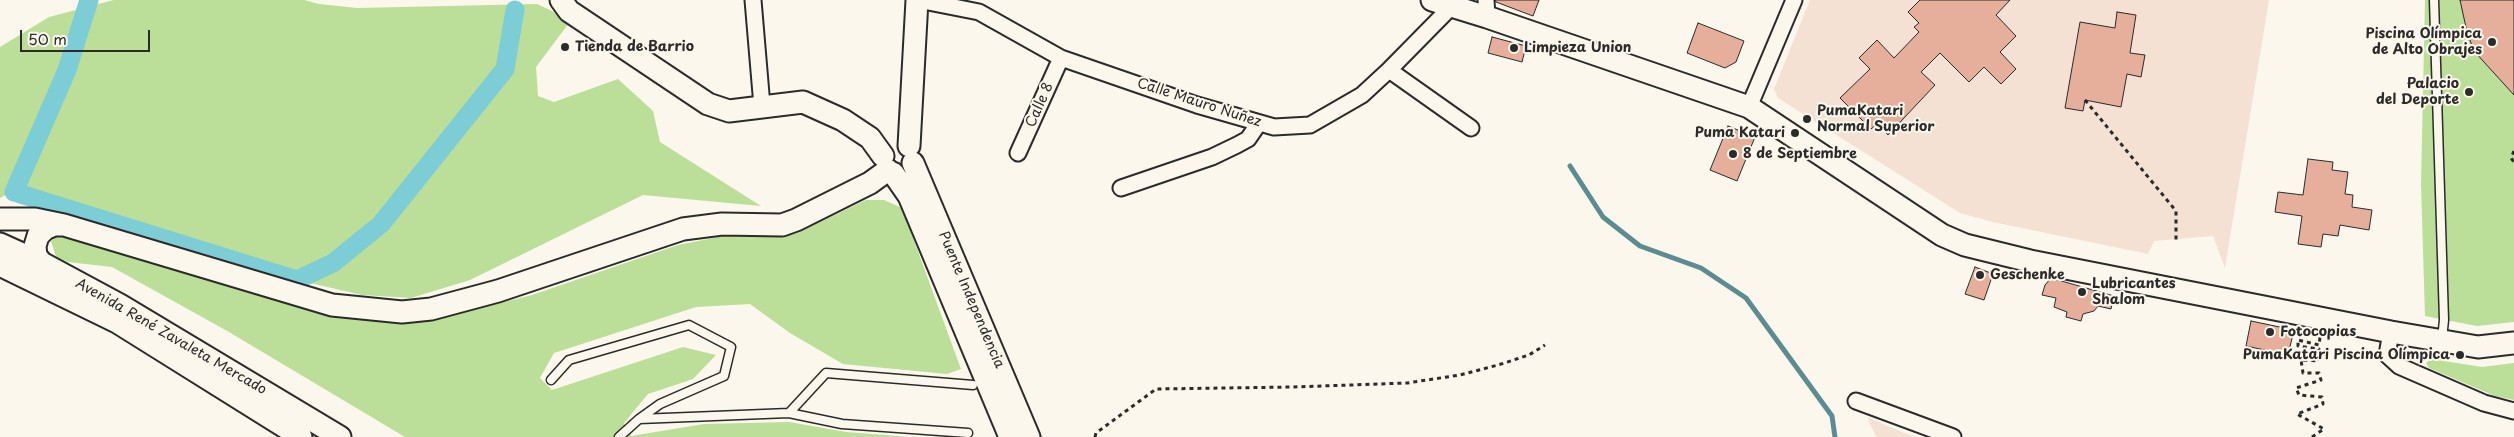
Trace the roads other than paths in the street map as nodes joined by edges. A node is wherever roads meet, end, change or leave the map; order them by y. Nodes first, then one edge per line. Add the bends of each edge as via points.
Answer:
1 (561, 0) edge
2 (753, 0) edge
3 (917, 0) edge
4 (1794, 0) edge
5 (2434, 0) edge
6 (1442, 3) edge
7 (1486, 8) edge
8 (1061, 58) junction
9 (1390, 70) junction
10 (762, 106) junction
11 (1748, 107) junction
12 (1259, 123) junction
13 (1471, 128) dead end
14 (1018, 152) dead end
15 (911, 155) junction
16 (888, 167) junction
17 (1121, 188) dead end
18 (919, 200) junction
19 (0, 218) edge
20 (64, 225) junction
21 (0, 244) edge
22 (42, 263) junction
23 (0, 266) edge
24 (2391, 332) junction
25 (2441, 341) junction
26 (2514, 343) edge
27 (551, 380) dead end
28 (973, 385) dead end
29 (1856, 401) dead end
30 (2514, 411) edge
31 (789, 413) junction
32 (638, 419) junction
33 (968, 433) dead end
34 (301, 437) edge
35 (340, 437) edge
36 (619, 437) edge
37 (1010, 437) edge
38 (1029, 437) edge
39 (1953, 437) edge

1 - 10 main road, Puente Independencia via 569,11 708,104 729,111
2 - 10 street
3 - 8 street, Calle Mauro Nuñez via 979,12
3 - 15 main road
4 - 11 street
5 - 25 lane via 2444,320
6 - 7 main road
6 - 9 street, Calle Mauro Nuñez
7 - 11 main road
8 - 12 street, Calle Mauro Nuñez
8 - 14 street, Calle 8
9 - 12 street, Calle Mauro Nuñez via 1362,95 1310,125 1274,127
9 - 13 street
10 - 16 main road, Puente Independencia via 803,102 843,120 870,138
11 - 24 main road via 1942,235 1965,245
12 - 17 street via 1248,139 1212,157
15 - 16 main road via 903,173
15 - 16 main road via 900,142 891,144
15 - 18 main road, Puente Independencia
16 - 18 main road, Puente Independencia
16 - 20 main road via 862,188 796,220 782,224 722,224 683,229 498,291 431,309 402,312 332,305
18 - 37 main road, Puente Independencia
18 - 38 main road, Puente Independencia
19 - 20 main road via 35,218
20 - 22 main road via 54,225 38,236 36,256
21 - 22 main road, Avenida René Zavaleta Mercado
22 - 35 main road, Avenida René Zavaleta Mercado via 120,305
23 - 34 main road, Avenida René Zavaleta Mercado via 117,322
24 - 25 main road
24 - 30 street via 2387,355 2399,366 2484,403
25 - 26 main road via 2478,347
27 - 32 lane via 569,360 689,326 731,347 724,376 660,404
28 - 31 lane via 826,374
29 - 39 street
31 - 32 lane
31 - 33 lane via 842,424
32 - 36 lane

